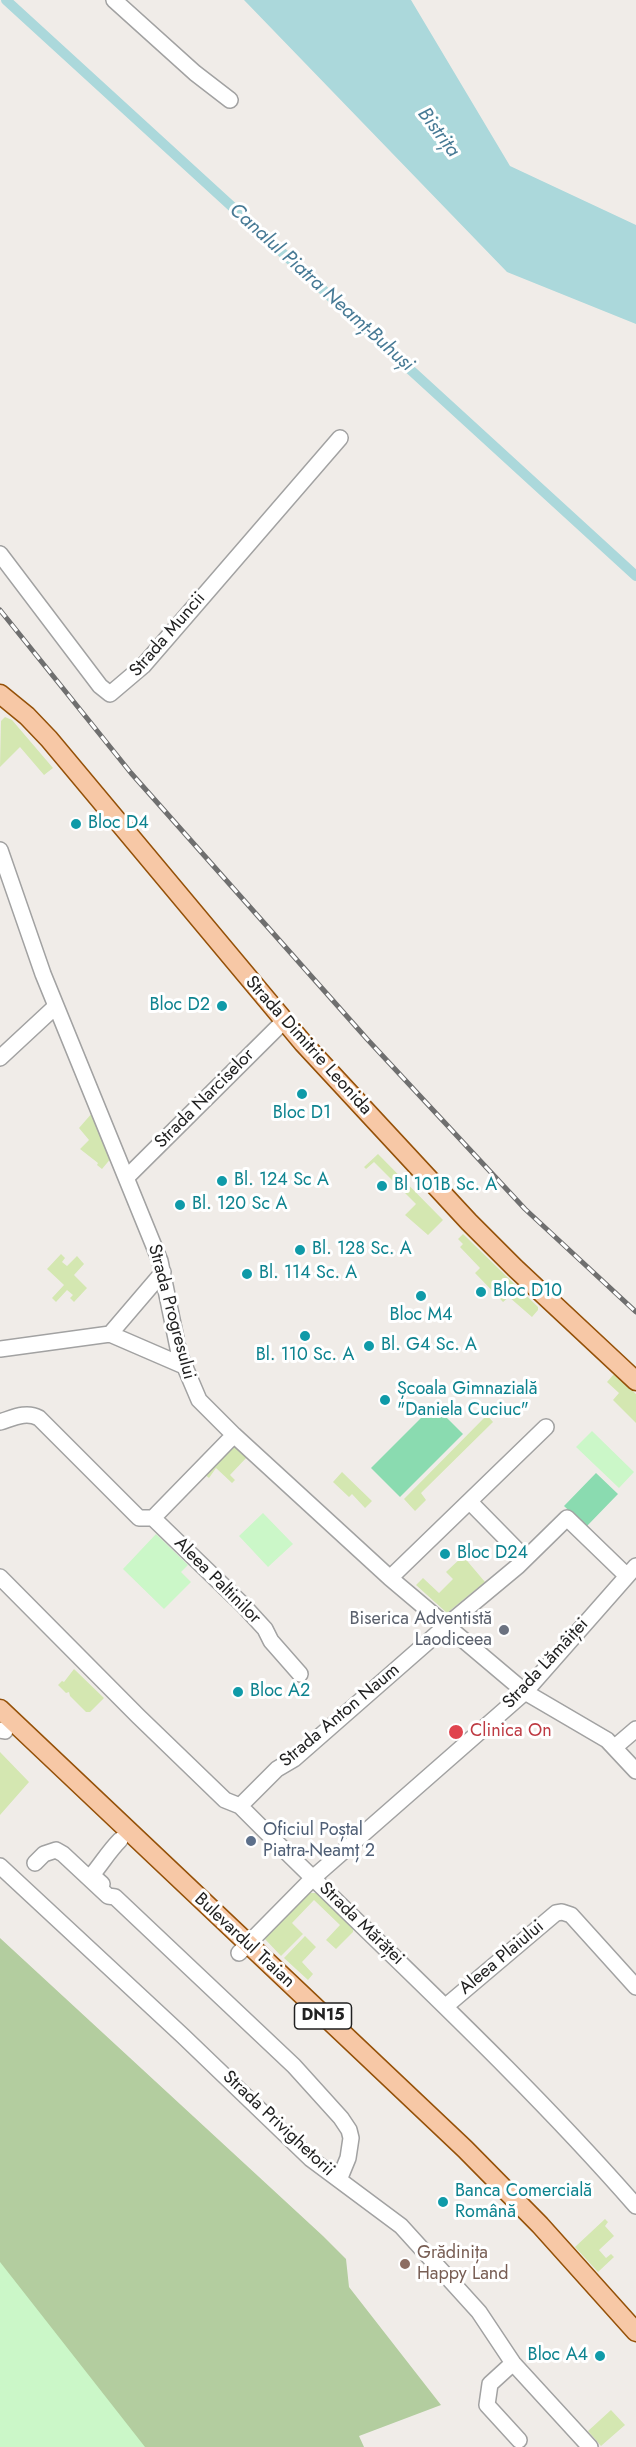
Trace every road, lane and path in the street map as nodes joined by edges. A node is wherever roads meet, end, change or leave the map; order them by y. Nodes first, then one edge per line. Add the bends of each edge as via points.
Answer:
1 (114, 0) edge
2 (230, 100) dead end
3 (340, 438) dead end
4 (0, 554) edge
5 (0, 694) edge
6 (0, 850) edge
7 (56, 1006) junction
8 (284, 1021) junction
9 (0, 1058) edge
10 (127, 1177) junction
11 (163, 1272) junction
12 (110, 1334) junction
13 (0, 1349) edge
14 (184, 1366) junction
15 (636, 1381) edge
16 (0, 1422) edge
17 (546, 1427) dead end
18 (234, 1435) junction
19 (470, 1502) junction
20 (153, 1518) junction
21 (525, 1558) junction
22 (631, 1571) edge
23 (0, 1576) edge
24 (390, 1578) junction
25 (447, 1625) junction
26 (300, 1674) dead end
27 (525, 1692) junction
28 (0, 1709) edge
29 (2, 1729) edge
30 (636, 1729) edge
31 (615, 1747) junction
32 (636, 1770) edge
33 (240, 1806) junction
34 (52, 1838) dead end
35 (120, 1840) junction
36 (35, 1863) dead end
37 (0, 1866) edge
38 (92, 1875) junction
39 (314, 1877) junction
40 (115, 1897) junction
41 (243, 1948) junction
42 (636, 1986) edge
43 (446, 2006) junction
44 (339, 2181) junction
45 (636, 2206) edge
46 (636, 2332) edge
47 (636, 2346) edge
48 (513, 2363) junction
49 (519, 2440) dead end
50 (585, 2445) edge

1 - 2 street
3 - 4 street, Strada Muncii via 143,666 110,694
5 - 8 main road, Strada Dimitrie Leonida via 49,740
6 - 7 street, Strada Progresului
7 - 9 street
7 - 10 street, Strada Progresului
8 - 10 street, Strada Narciselor
8 - 15 main road, Strada Dimitrie Leonida via 469,1222
10 - 11 street, Strada Progresului
11 - 12 street
11 - 14 street, Strada Progresului
12 - 13 street
12 - 14 street
14 - 18 street, Strada Progresului via 199,1400
16 - 20 street, Aleea Paltinilor via 25,1415 39,1418 140,1518
17 - 19 street
18 - 20 street
18 - 24 street, Strada Progresului
19 - 21 street
19 - 24 street
20 - 26 street, Aleea Paltinilor via 243,1605
21 - 22 street, Strada Anton Naum via 567,1518
21 - 25 street, Strada Anton Naum
22 - 27 street, Strada Lămâiței
23 - 33 street, Strada Mărăței via 191,1768 225,1800
24 - 25 street, Strada Progresului
25 - 27 street, Strada Progresului
25 - 33 street, Strada Anton Naum
27 - 31 street, Strada Progresului
27 - 39 street, Strada Lămâiței
28 - 41 main road, Bulevardul Traian / DN15
29 - 35 main road, Bulevardul Traian / DN15
30 - 31 street
31 - 32 street, Strada Progresului
33 - 39 street, Strada Mărăței
34 - 38 street
35 - 38 street
35 - 41 main road, Bulevardul Traian / DN15
36 - 40 street via 56,1850 108,1896
37 - 44 street, Strada Privighetorii via 310,2159
38 - 40 street
39 - 41 street, Strada Lămâiței
39 - 43 street, Strada Mărăței
40 - 44 street via 294,2066 340,2118 351,2138
41 - 46 main road, Bulevardul Traian / DN15 via 465,2149
41 - 47 main road, Bulevardul Traian / DN15 via 482,2178
42 - 43 street, Aleea Plaiului via 571,1916 562,1912 556,1913
43 - 45 street, Strada Mărăței
44 - 48 street, Strada Privighetorii via 401,2226 479,2312
48 - 49 street via 490,2384 487,2405
48 - 50 street, Strada Privighetorii

